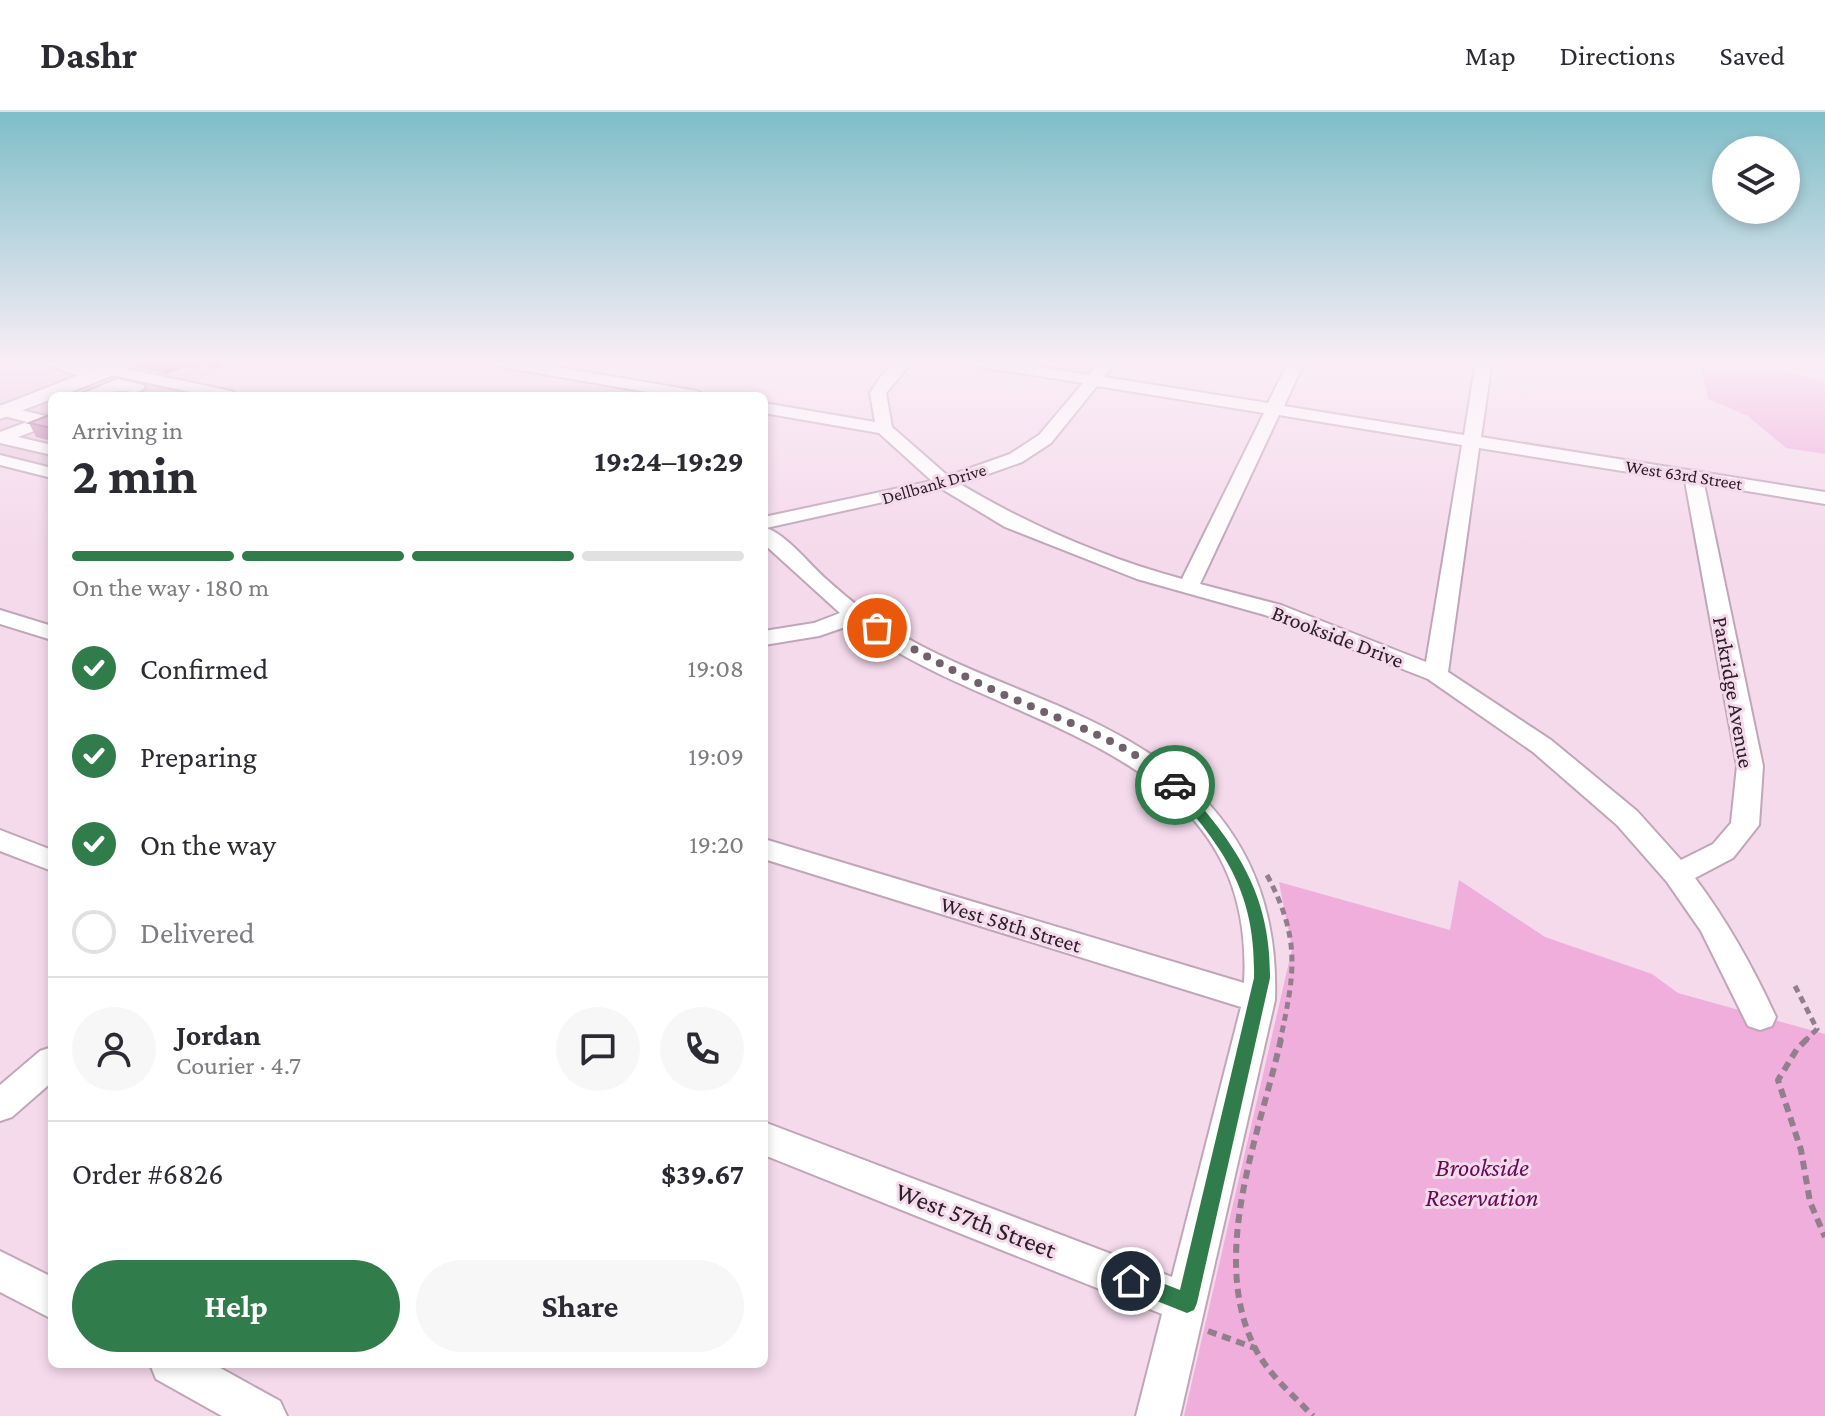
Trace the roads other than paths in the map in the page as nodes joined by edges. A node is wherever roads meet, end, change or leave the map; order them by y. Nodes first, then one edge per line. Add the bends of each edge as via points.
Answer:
1 (42, 422) edge
2 (843, 422) edge
3 (883, 422) edge
4 (1057, 422) edge
5 (1268, 422) edge
6 (1357, 422) edge
7 (1476, 422) edge
8 (884, 429) junction
9 (1473, 440) junction
10 (48, 449) edge
11 (0, 460) edge
12 (48, 472) edge
13 (1693, 476) junction
14 (945, 483) junction
15 (1825, 498) edge
16 (768, 522) edge
17 (768, 538) edge
18 (1189, 585) junction
19 (856, 615) junction
20 (0, 617) edge
21 (48, 632) edge
22 (768, 637) edge
23 (1436, 674) junction
24 (0, 840) edge
25 (768, 850) edge
26 (48, 859) edge
27 (1677, 875) junction
28 (1259, 1000) junction
29 (1760, 1017) dead end
30 (48, 1064) edge
31 (0, 1106) edge
32 (768, 1140) edge
33 (0, 1270) edge
34 (48, 1297) edge
35 (1195, 1316) junction
36 (178, 1368) edge
37 (265, 1416) edge
38 (1158, 1416) edge

1 - 10 street via 0,438
2 - 8 street
3 - 8 street
4 - 14 street, Dellbank Drive via 1032,450
5 - 18 street
6 - 9 street, West 63rd Street
7 - 9 street
8 - 14 street, Brookside Drive
9 - 13 street, West 63rd Street
9 - 23 street
11 - 12 street
13 - 15 street, West 63rd Street
13 - 27 street, Parkridge Avenue via 1750,766 1745,825 1723,851
14 - 16 street, Dellbank Drive
14 - 18 street, Brookside Drive via 1051,540 1144,575
17 - 19 street
18 - 23 street, Brookside Drive via 1273,610
19 - 22 street via 819,629
19 - 28 street via 942,666 1121,746 1159,770 1189,798 1240,870 1257,913 1262,951
20 - 21 street
23 - 27 street, Brookside Drive via 1580,777 1627,818
24 - 26 street
25 - 28 street, West 58th Street
27 - 29 street, Brookside Drive via 1712,923
28 - 35 street
30 - 31 street
32 - 35 street, West 57th Street
33 - 34 street
35 - 38 street
36 - 37 street

